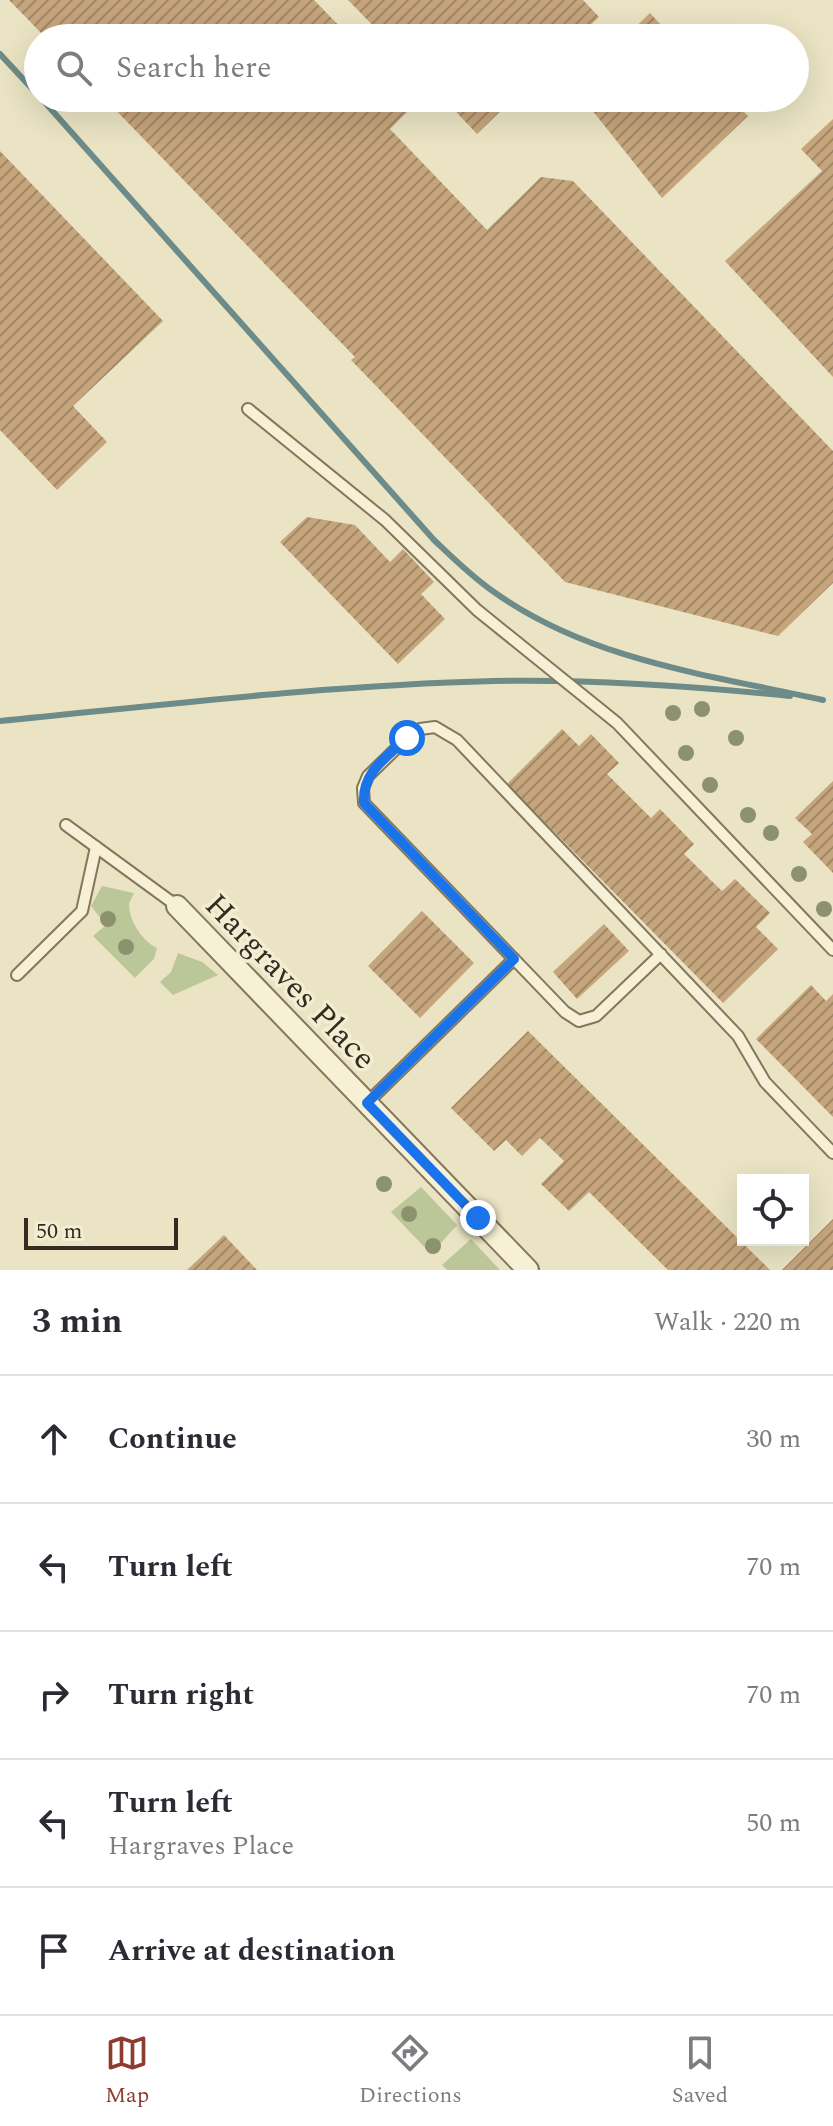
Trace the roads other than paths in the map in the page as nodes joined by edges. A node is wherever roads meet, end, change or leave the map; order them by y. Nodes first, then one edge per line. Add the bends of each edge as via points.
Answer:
1 (248, 409) dead end
2 (66, 825) dead end
3 (96, 847) junction
4 (177, 906) joint
5 (833, 950) edge
6 (661, 954) junction
7 (514, 959) junction
8 (17, 975) dead end
9 (367, 1103) junction
10 (833, 1153) edge
11 (528, 1270) edge

1 - 5 lane via 385,520 477,610 617,723
2 - 3 lane
3 - 4 lane
3 - 8 lane via 82,911
4 - 9 street, Hargraves Place
6 - 7 lane via 596,1016 579,1021
6 - 7 lane via 457,740 435,727 420,729 368,776 364,803
6 - 10 lane via 738,1036 765,1082
7 - 9 lane
9 - 11 street, Hargraves Place

